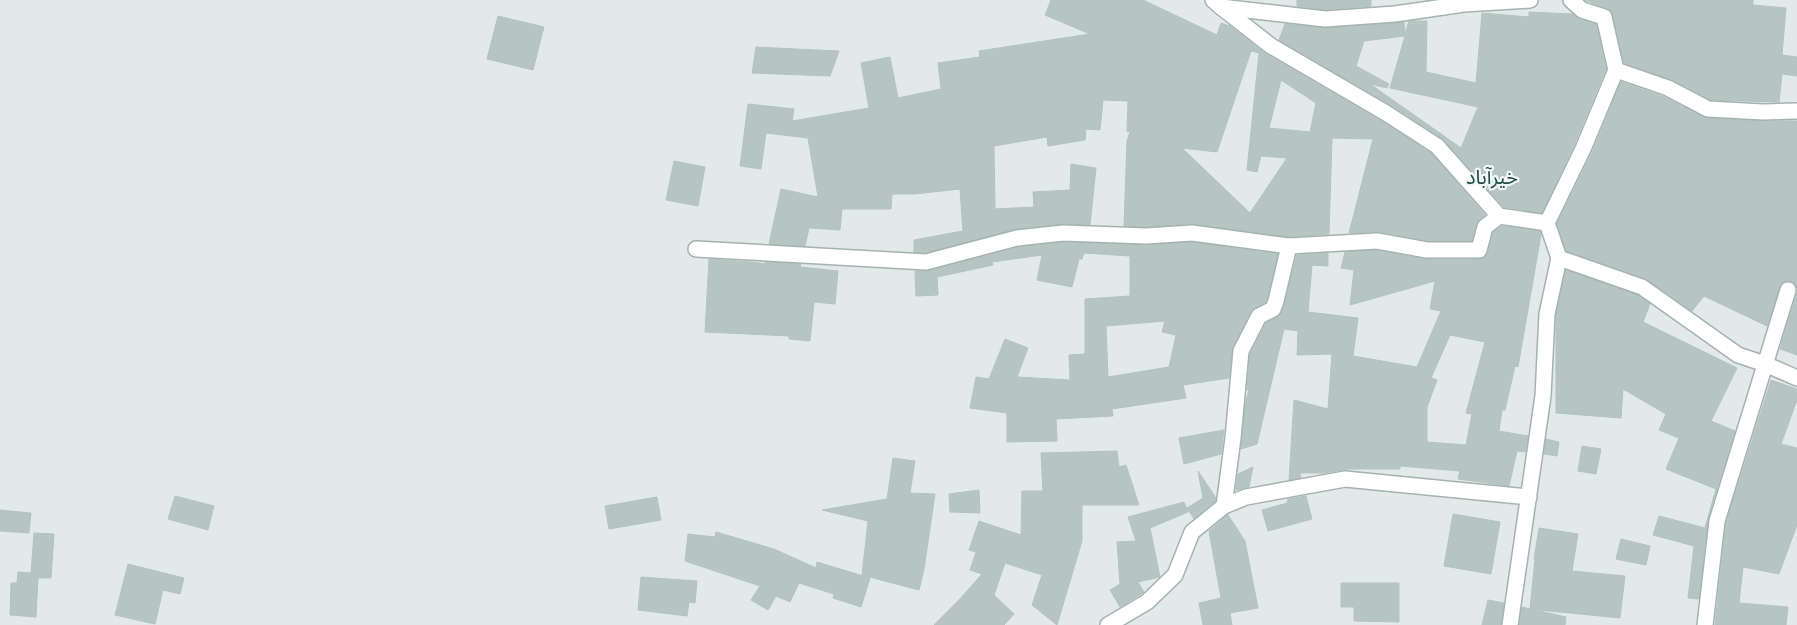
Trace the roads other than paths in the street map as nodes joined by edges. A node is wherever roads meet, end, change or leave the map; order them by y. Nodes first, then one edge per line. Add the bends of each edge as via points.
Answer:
1 (1530, 0) edge
2 (1571, 0) edge
3 (1217, 4) edge
4 (1616, 70) junction
5 (1797, 111) edge
6 (1499, 216) junction
7 (1548, 223) junction
8 (1289, 246) junction
9 (696, 249) dead end
10 (1559, 258) junction
11 (1788, 290) dead end
12 (1765, 364) junction
13 (1797, 378) edge
14 (1529, 497) junction
15 (1224, 506) junction
16 (1108, 625) edge
17 (1510, 625) edge
18 (1705, 625) edge

1 - 3 street via 1325,19
2 - 4 street via 1582,10 1604,17
3 - 6 street via 1271,46 1437,146
4 - 5 street via 1668,88 1708,109
4 - 7 street
6 - 7 street
6 - 8 street via 1486,227 1479,250 1427,250 1377,241
7 - 10 street
8 - 9 street via 1192,233 1146,236 1063,233 1017,238 926,262
8 - 15 street via 1273,309 1259,316 1241,351
10 - 12 street via 1642,287 1738,355
10 - 14 street via 1547,314 1542,396
11 - 12 street
12 - 13 street
12 - 18 street via 1717,522
14 - 15 street via 1345,480 1246,497
14 - 17 street
15 - 16 street via 1192,532 1175,575 1146,602

